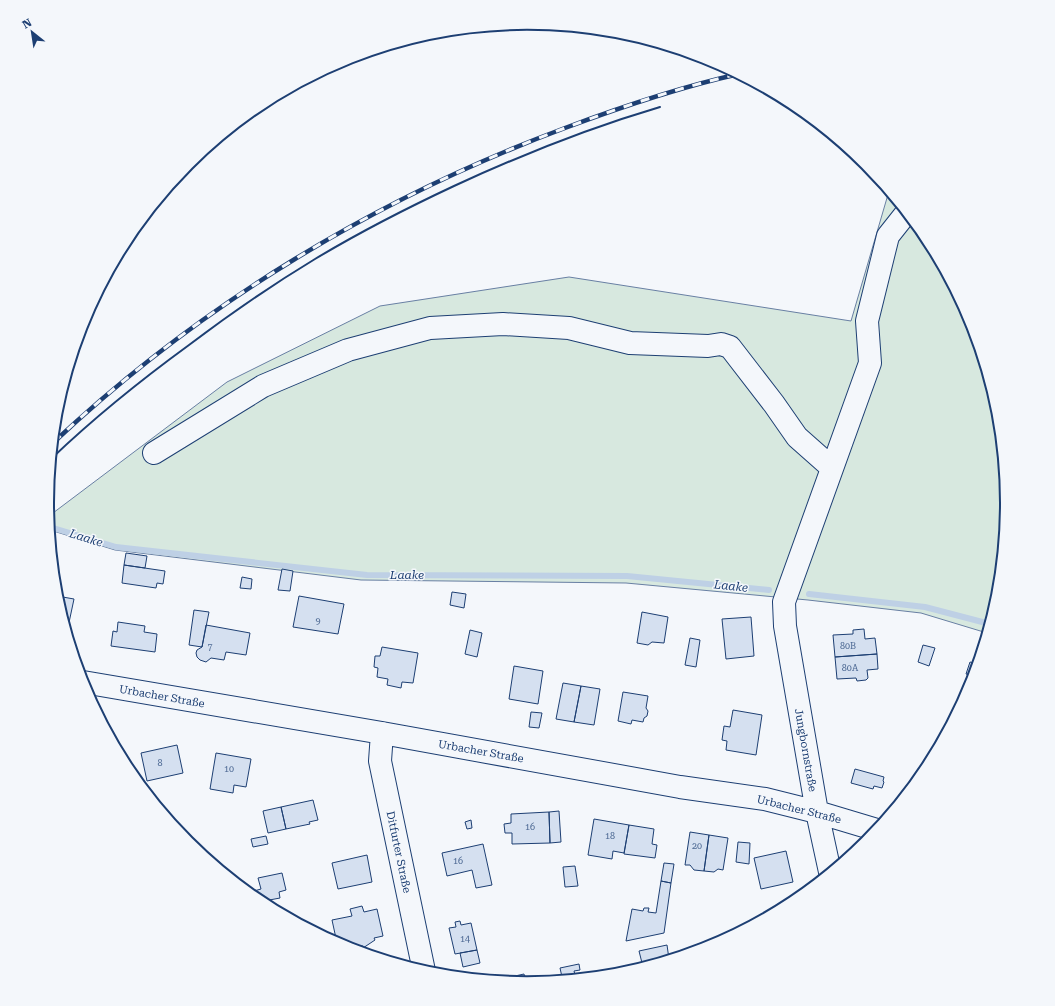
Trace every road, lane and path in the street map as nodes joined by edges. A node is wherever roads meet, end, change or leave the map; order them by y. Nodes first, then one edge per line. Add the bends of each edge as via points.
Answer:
1 (904, 216) edge
2 (154, 453) dead end
3 (832, 468) junction
4 (91, 683) edge
5 (382, 733) junction
6 (817, 812) junction
7 (871, 828) edge
8 (829, 867) edge
9 (423, 964) edge

1 - 3 street, Jungbornstraße via 888,236 867,321 870,363
2 - 3 street via 263,386 348,350 430,328 503,324 569,328 630,343 708,346 721,344 730,348 797,437
3 - 6 street, Jungbornstraße via 784,602 785,626
4 - 5 street, Urbacher Straße
5 - 6 street, Urbacher Straße via 765,799
5 - 9 street, Ditfurter Straße via 380,761
6 - 7 street, Urbacher Straße
6 - 8 street, Jungbornstraße

